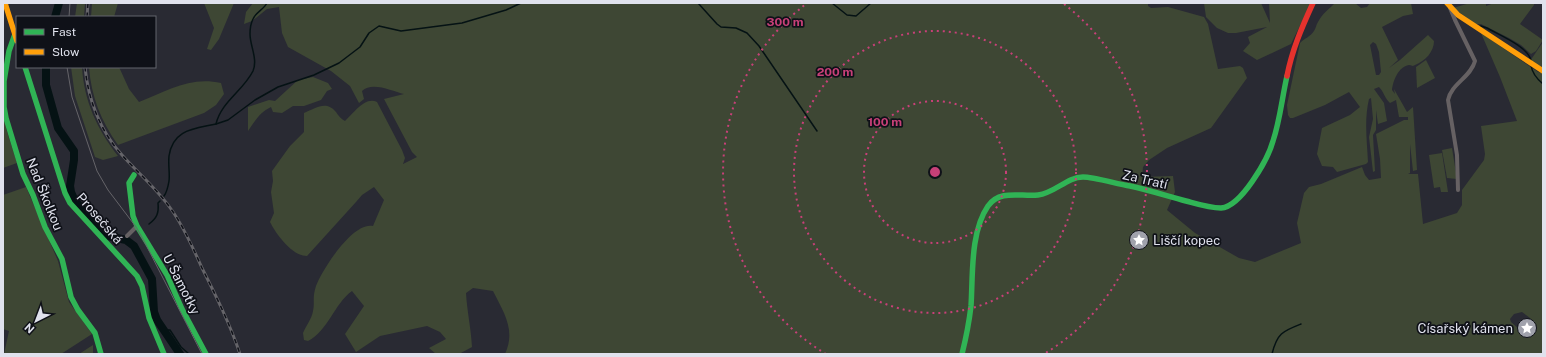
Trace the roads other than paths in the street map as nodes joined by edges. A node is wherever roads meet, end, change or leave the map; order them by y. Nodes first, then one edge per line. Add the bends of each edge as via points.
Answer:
1 (5, 3) edge
2 (1313, 3) edge
3 (1449, 5) edge
4 (15, 34) junction
5 (16, 38) edge
6 (25, 68) edge
7 (1543, 71) edge
8 (134, 175) dead end
9 (1458, 190) dead end
10 (137, 226) junction
11 (127, 236) dead end
12 (101, 354) edge
13 (164, 354) edge
14 (206, 354) edge
15 (962, 354) edge

1 - 4 street
2 - 15 street, Za Tratí via 1291,57 1273,142 1242,196 1223,208 1083,176 1042,195 998,197 987,207 981,220 974,259 969,322
3 - 7 street via 1458,15
3 - 9 street via 1475,61 1471,71 1451,92 1448,100 1457,155
4 - 5 street
4 - 12 street, Nad Školkou via 4,80 6,118 23,174 45,227 62,259 71,297 95,333
6 - 13 street, Prosečská via 70,203 137,276 142,286 149,318
8 - 10 street, U Šamotky via 129,183 132,216
10 - 11 street
10 - 14 street, U Šamotky via 167,275

